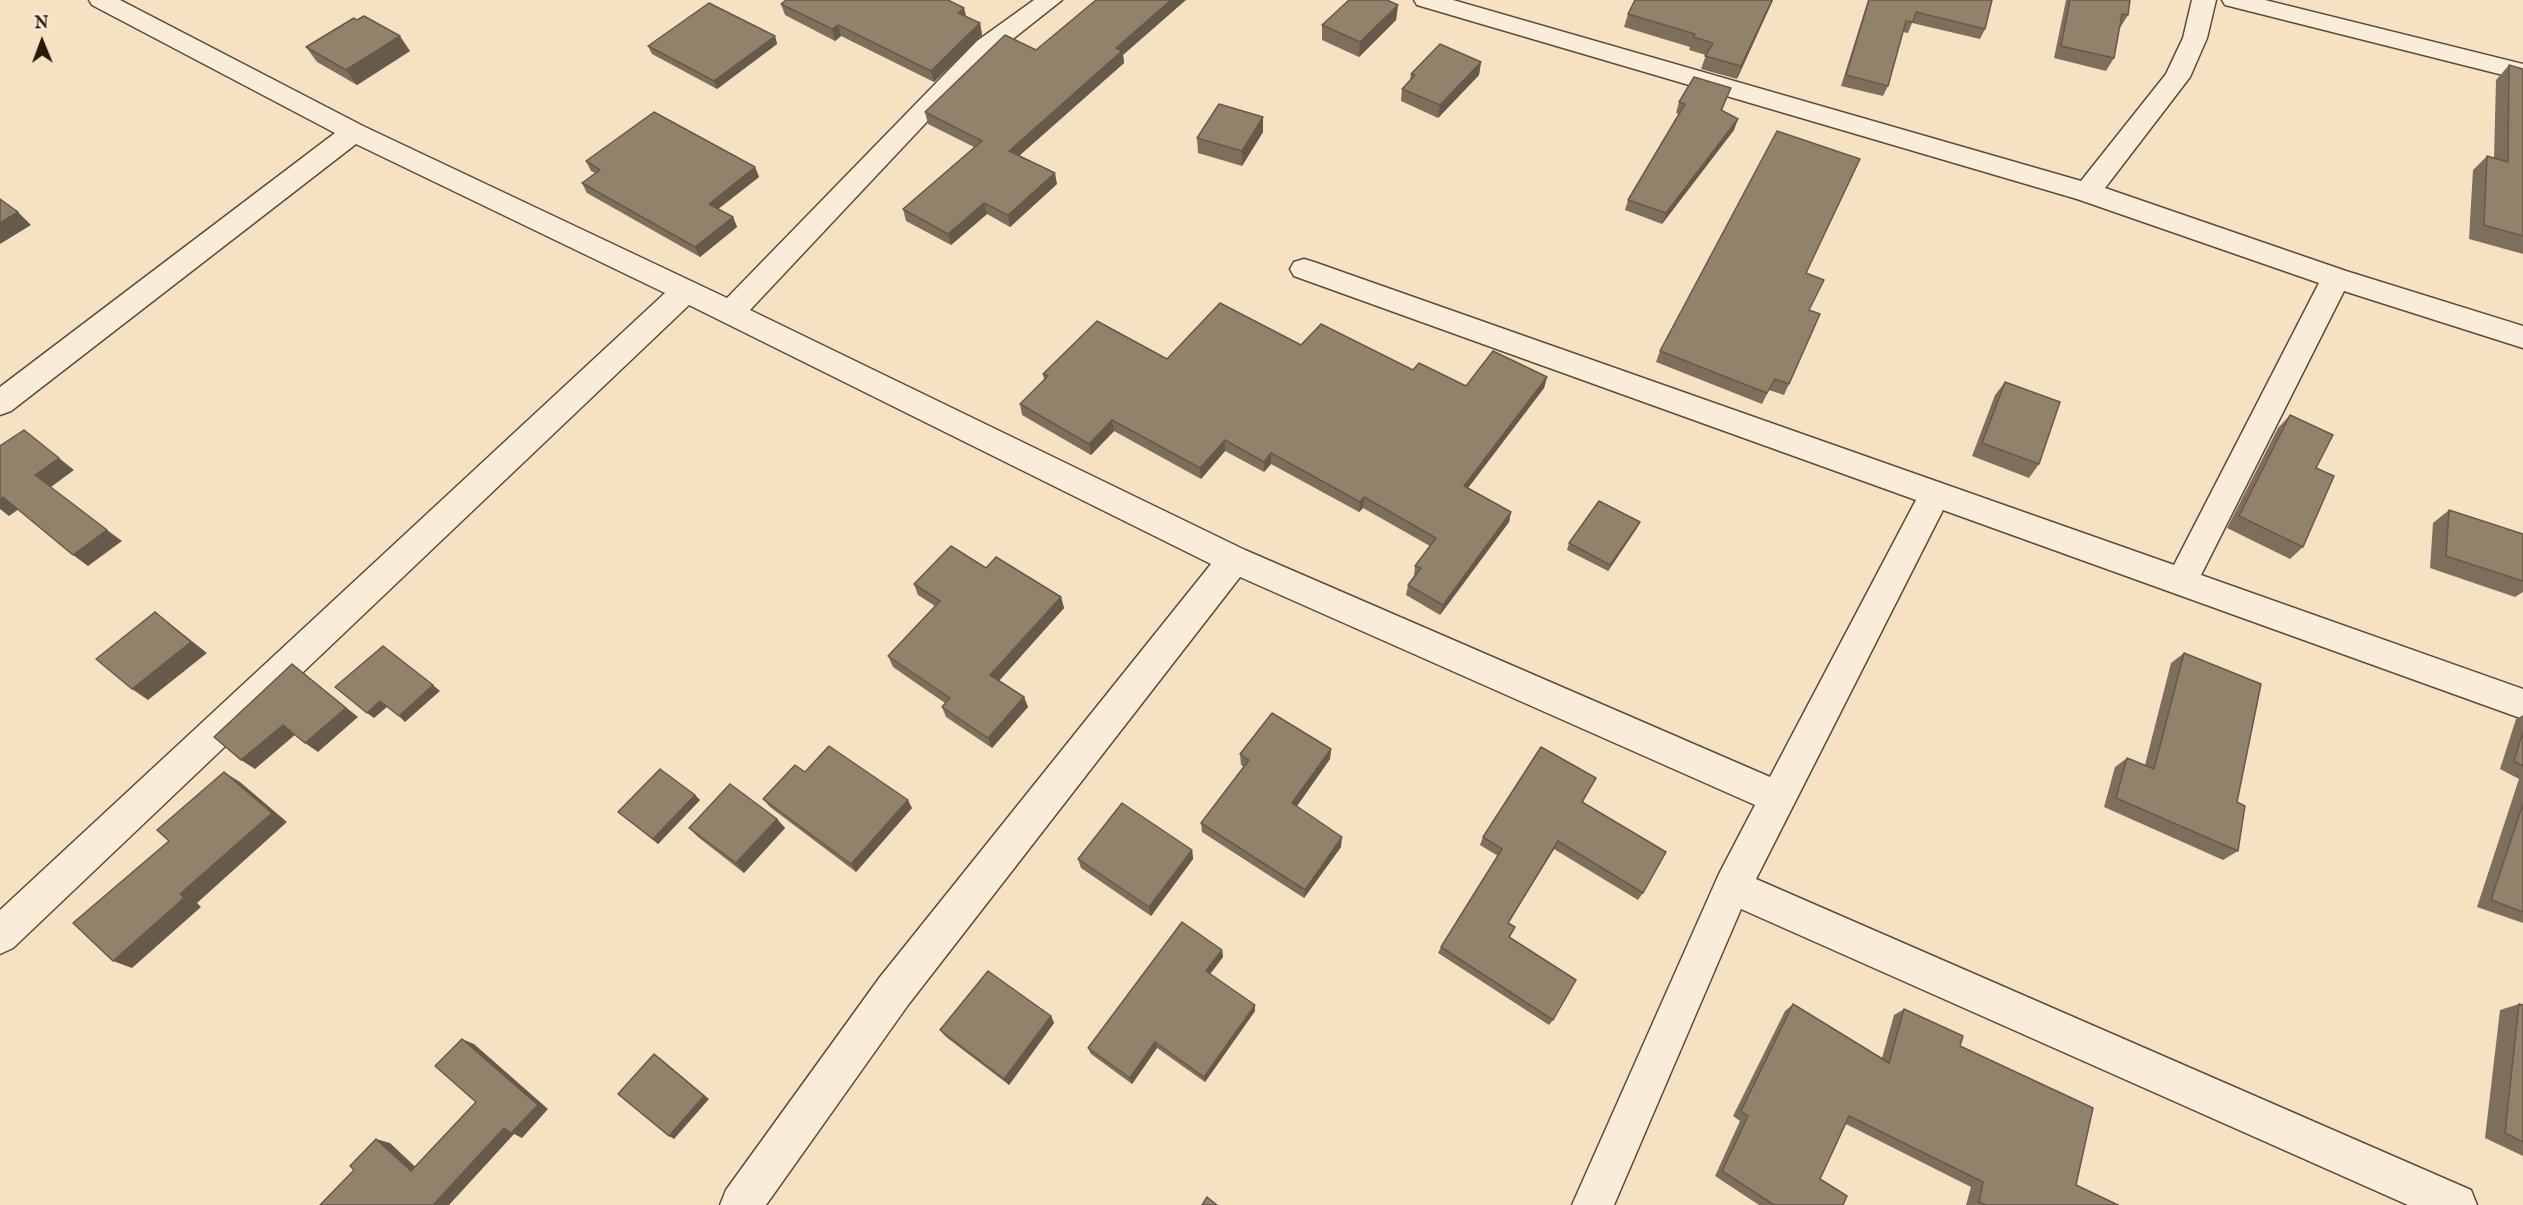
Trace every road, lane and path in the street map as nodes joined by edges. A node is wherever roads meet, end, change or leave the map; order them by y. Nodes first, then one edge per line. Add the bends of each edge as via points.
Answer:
1 (101, 0) edge
2 (1050, 0) edge
3 (1426, 0) edge
4 (2204, 0) edge
5 (2234, 0) edge
6 (2523, 72) edge
7 (354, 132) junction
8 (2087, 192) junction
9 (1304, 269) dead end
10 (2336, 278) junction
11 (686, 291) junction
12 (730, 314) junction
13 (2523, 336) edge
14 (0, 403) edge
15 (1935, 494) junction
16 (1233, 560) junction
17 (2182, 581) junction
18 (2523, 704) edge
19 (1778, 798) junction
20 (1732, 887) junction
21 (0, 935) edge
22 (741, 1205) edge
23 (1593, 1205) edge
24 (2456, 1205) edge

1 - 7 street
2 - 12 street via 986,47 943,89
3 - 8 street
4 - 8 street via 2195,38 2178,77
5 - 6 street
7 - 11 street
7 - 14 street
8 - 10 street
9 - 15 street
10 - 13 street
10 - 17 street
11 - 12 street
11 - 21 street
12 - 16 street
15 - 17 street
15 - 19 street
16 - 19 street
16 - 22 street via 894,991
17 - 18 street
19 - 20 street
20 - 23 street
20 - 24 street

